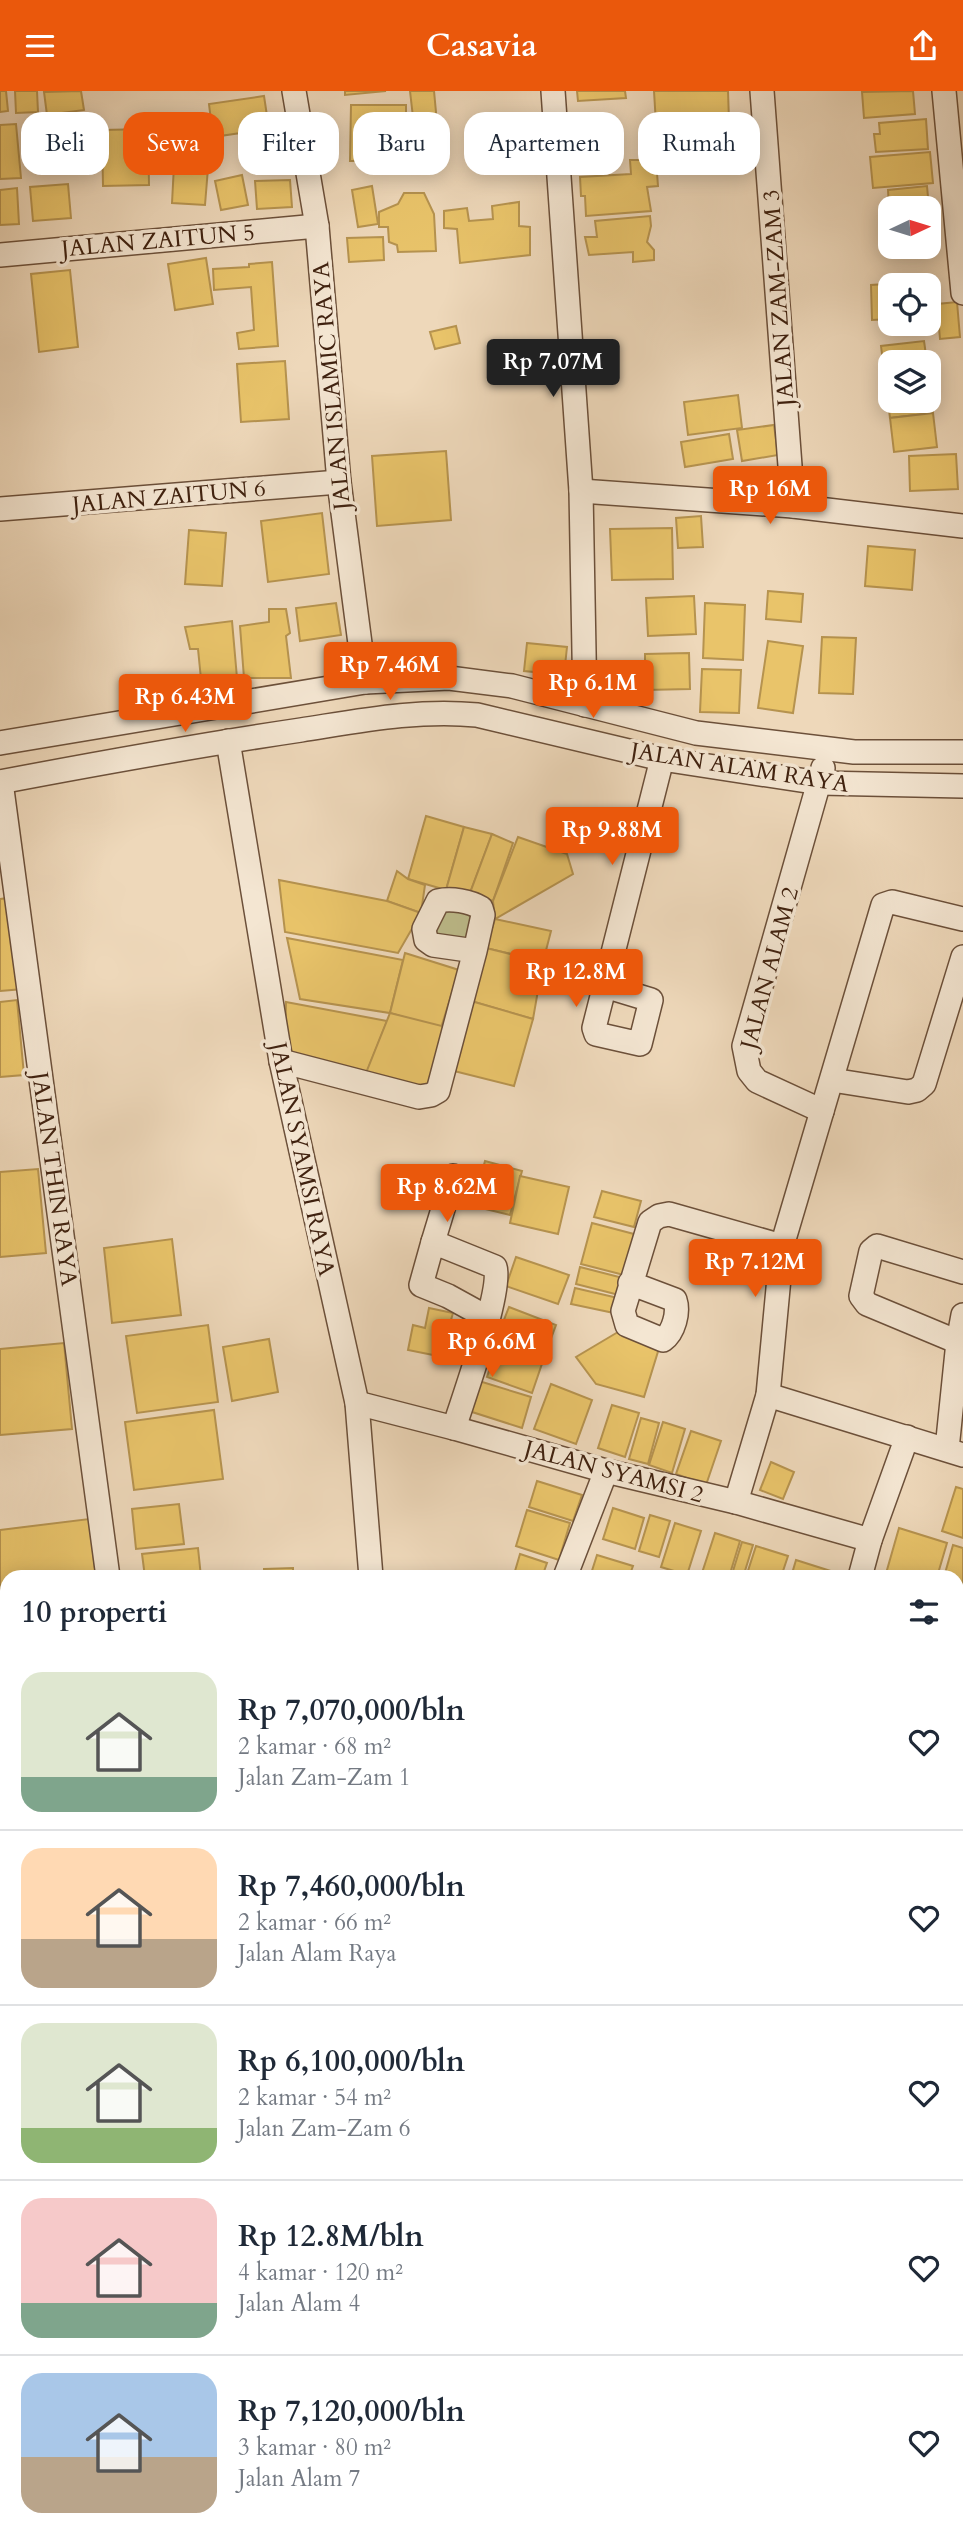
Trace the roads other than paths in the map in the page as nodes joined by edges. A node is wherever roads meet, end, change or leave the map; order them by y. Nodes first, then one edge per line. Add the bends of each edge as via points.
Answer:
1 (294, 91) edge
2 (553, 91) edge
3 (762, 91) edge
4 (944, 91) edge
5 (317, 226) junction
6 (0, 255) edge
7 (963, 293) edge
8 (339, 482) junction
9 (581, 491) junction
10 (793, 506) junction
11 (0, 509) edge
12 (963, 526) edge
13 (365, 682) junction
14 (585, 705) junction
15 (228, 741) junction
16 (0, 743) edge
17 (826, 750) junction
18 (963, 752) edge
19 (662, 758) junction
20 (1, 782) edge
21 (820, 783) junction
22 (963, 786) edge
23 (963, 919) edge
24 (475, 951) dead end
25 (963, 957) edge
26 (605, 986) dead end
27 (281, 1061) junction
28 (832, 1080) junction
29 (822, 1111) junction
30 (453, 1176) dead end
31 (433, 1242) junction
32 (782, 1246) junction
33 (963, 1272) edge
34 (631, 1283) dead end
35 (963, 1315) edge
36 (488, 1318) junction
37 (958, 1342) junction
38 (768, 1395) junction
39 (357, 1403) junction
40 (454, 1428) junction
41 (906, 1437) junction
42 (955, 1452) edge
43 (606, 1471) junction
44 (736, 1502) junction
45 (870, 1540) junction
46 (107, 1570) edge
47 (370, 1570) edge
48 (568, 1570) edge
49 (862, 1570) edge

1 - 5 street, JALAN ISLAMIC RAYA
2 - 9 street
3 - 10 street, JALAN ZAM-ZAM 3
4 - 7 street
5 - 6 street, JALAN ZAITUN 5
5 - 8 street, JALAN ISLAMIC RAYA
8 - 11 street, JALAN ZAITUN 6
8 - 13 street, JALAN ISLAMIC RAYA
9 - 10 street
9 - 14 street
10 - 12 street
13 - 14 street via 449,678 512,686
13 - 16 street
14 - 17 street via 696,733
15 - 19 street, JALAN ALAM RAYA via 447,712
15 - 20 street, JALAN ALAM RAYA
15 - 27 street, JALAN SYAMSI RAYA
17 - 18 street
17 - 21 street, JALAN ALAM 2
19 - 21 street, JALAN ALAM RAYA
19 - 26 street
20 - 46 street, JALAN THIN RAYA
21 - 22 street, JALAN ALAM RAYA
21 - 29 street, JALAN ALAM 2 via 744,1046 749,1071 757,1081
23 - 28 street via 888,902 883,905
24 - 27 street via 438,1091 431,1095 419,1097
25 - 28 street via 921,1088 908,1092
27 - 39 street, JALAN SYAMSI RAYA
28 - 29 street
29 - 32 street
30 - 31 street
31 - 36 street via 495,1267 497,1283
31 - 36 street via 421,1285
32 - 34 street via 669,1214 659,1216 650,1223
32 - 38 street
33 - 37 street via 875,1246 861,1296 867,1304
35 - 37 street
36 - 40 street
37 - 42 street
38 - 41 street
38 - 44 street
39 - 40 street, JALAN SYAMSI 2
39 - 47 street, JALAN SYAMSI RAYA
40 - 43 street, JALAN SYAMSI 2
41 - 42 street
41 - 45 street
43 - 44 street, JALAN SYAMSI 2
43 - 48 street
44 - 45 street, JALAN SYAMSI 2
45 - 49 street

